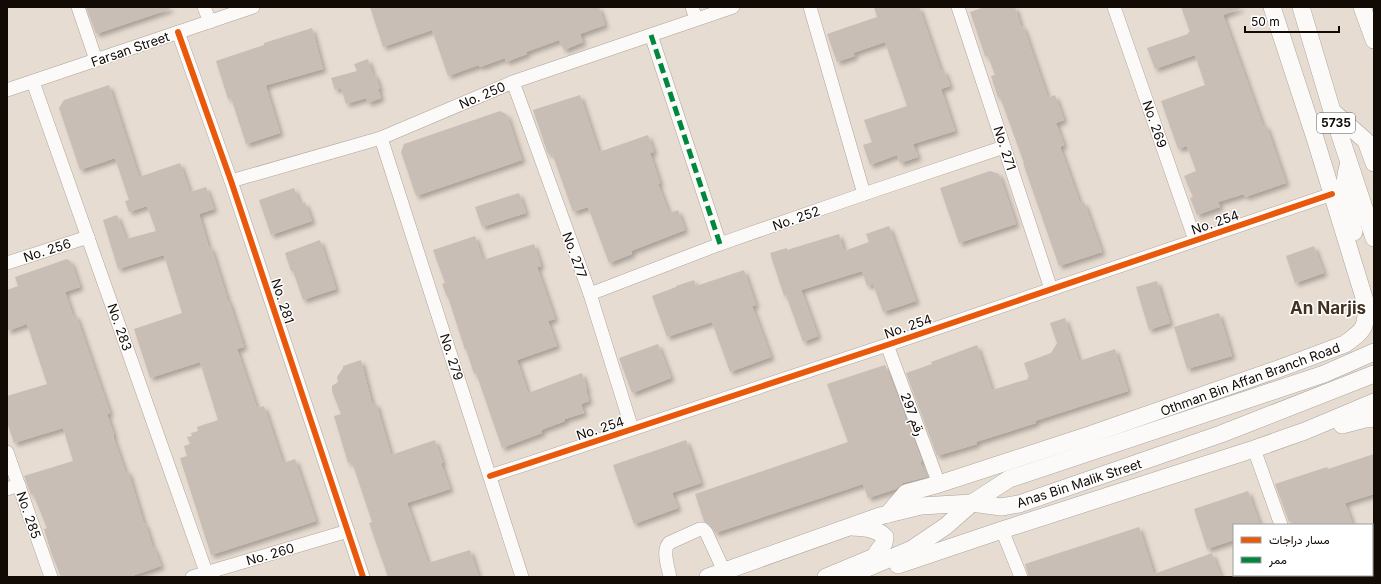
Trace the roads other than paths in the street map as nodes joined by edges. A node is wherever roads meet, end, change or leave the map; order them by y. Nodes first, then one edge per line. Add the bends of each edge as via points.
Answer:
1 (78, 7) edge
2 (204, 7) edge
3 (253, 7) edge
4 (733, 7) edge
5 (810, 7) edge
6 (958, 7) edge
7 (1114, 7) edge
8 (1272, 7) edge
9 (1302, 7) edge
10 (1362, 7) edge
11 (694, 13) edge
12 (210, 22) junction
13 (178, 32) junction
14 (651, 35) junction
15 (1374, 40) edge
16 (96, 60) junction
17 (33, 82) junction
18 (513, 82) junction
19 (7, 90) edge
20 (1332, 111) junction
21 (381, 138) junction
22 (1004, 147) junction
23 (1374, 163) edge
24 (1349, 164) junction
25 (231, 181) junction
26 (864, 194) junction
27 (1332, 194) junction
28 (1368, 205) edge
29 (88, 237) junction
30 (1374, 238) edge
31 (1195, 240) junction
32 (720, 244) junction
33 (7, 263) edge
34 (1051, 289) junction
35 (590, 294) junction
36 (1366, 304) junction
37 (887, 345) junction
38 (1374, 352) edge
39 (1374, 374) edge
40 (1374, 402) edge
41 (1374, 418) edge
42 (632, 429) junction
43 (1305, 431) junction
44 (1254, 449) junction
45 (7, 452) edge
46 (490, 476) junction
47 (939, 484) junction
48 (13, 487) edge
49 (972, 503) junction
50 (888, 514) junction
51 (1281, 524) edge
52 (851, 526) junction
53 (1002, 530) junction
54 (348, 531) junction
55 (724, 571) junction
56 (206, 572) junction
57 (51, 577) edge
58 (192, 577) edge
59 (363, 577) edge
60 (522, 577) edge
61 (670, 577) edge
62 (708, 577) edge
63 (826, 577) edge
64 (846, 577) edge
65 (864, 577) edge
66 (1021, 577) edge

1 - 16 street
2 - 12 street
3 - 12 street, Farsan Street
4 - 11 street, No. 250
5 - 26 street
6 - 22 street, No. 271
7 - 31 street, No. 269
8 - 27 main road, Othman Bin Affan Branch Road
9 - 20 main road, 5735
10 - 15 main road
11 - 14 street, No. 250
12 - 13 street, Farsan Street
13 - 16 street, Farsan Street
13 - 25 street, No. 281
14 - 18 street, No. 250
14 - 32 street
16 - 17 street, Farsan Street
17 - 19 street, Farsan Street
17 - 29 street, No. 283
18 - 21 street, No. 250
18 - 35 street, No. 277
20 - 23 main road via 1366,141
20 - 24 main road, 5735
21 - 25 street, No. 250
21 - 46 street, No. 279
22 - 26 street, No. 252
22 - 34 street, No. 271
24 - 28 main road, 5735
24 - 36 main road via 1345,189 1368,288
25 - 54 street, No. 281
26 - 32 street, No. 252
27 - 31 street, No. 254
27 - 36 main road, Othman Bin Affan Branch Road
28 - 30 main road, 5735
29 - 33 street, No. 256
29 - 56 street, No. 283
31 - 34 street, No. 254
32 - 35 street, No. 252
34 - 37 street, No. 254
35 - 42 street, No. 277
36 - 47 main road, Othman Bin Affan Branch Road via 1367,319 1361,333 1345,344 1139,418
37 - 42 street, No. 254
37 - 47 street, رقم 297
38 - 49 main road via 1324,374 1010,479
39 - 49 main road, Anas Bin Malik Street via 1221,434 1019,504 1001,507
40 - 43 main road, Anas Bin Malik Street
41 - 43 main road
42 - 46 street, No. 254
43 - 44 main road, Anas Bin Malik Street
44 - 51 street
44 - 53 main road, Anas Bin Malik Street
45 - 48 street, No. 285
46 - 60 street, No. 279
47 - 50 main road, Othman Bin Affan Branch Road via 906,493
48 - 57 street, No. 285
49 - 50 main road, Anas Bin Malik Street via 921,506
49 - 64 main road via 946,526 912,549
50 - 52 main road, Anas Bin Malik Street
52 - 55 main road, Anas Bin Malik Street
52 - 63 main road via 881,532 885,537 884,543 874,556
53 - 65 main road, Anas Bin Malik Street
53 - 66 street
54 - 56 street, No. 260
54 - 59 street, No. 281
55 - 61 street via 706,532 700,529 669,542 666,546
55 - 62 main road, Anas Bin Malik Street
56 - 58 street, No. 260

